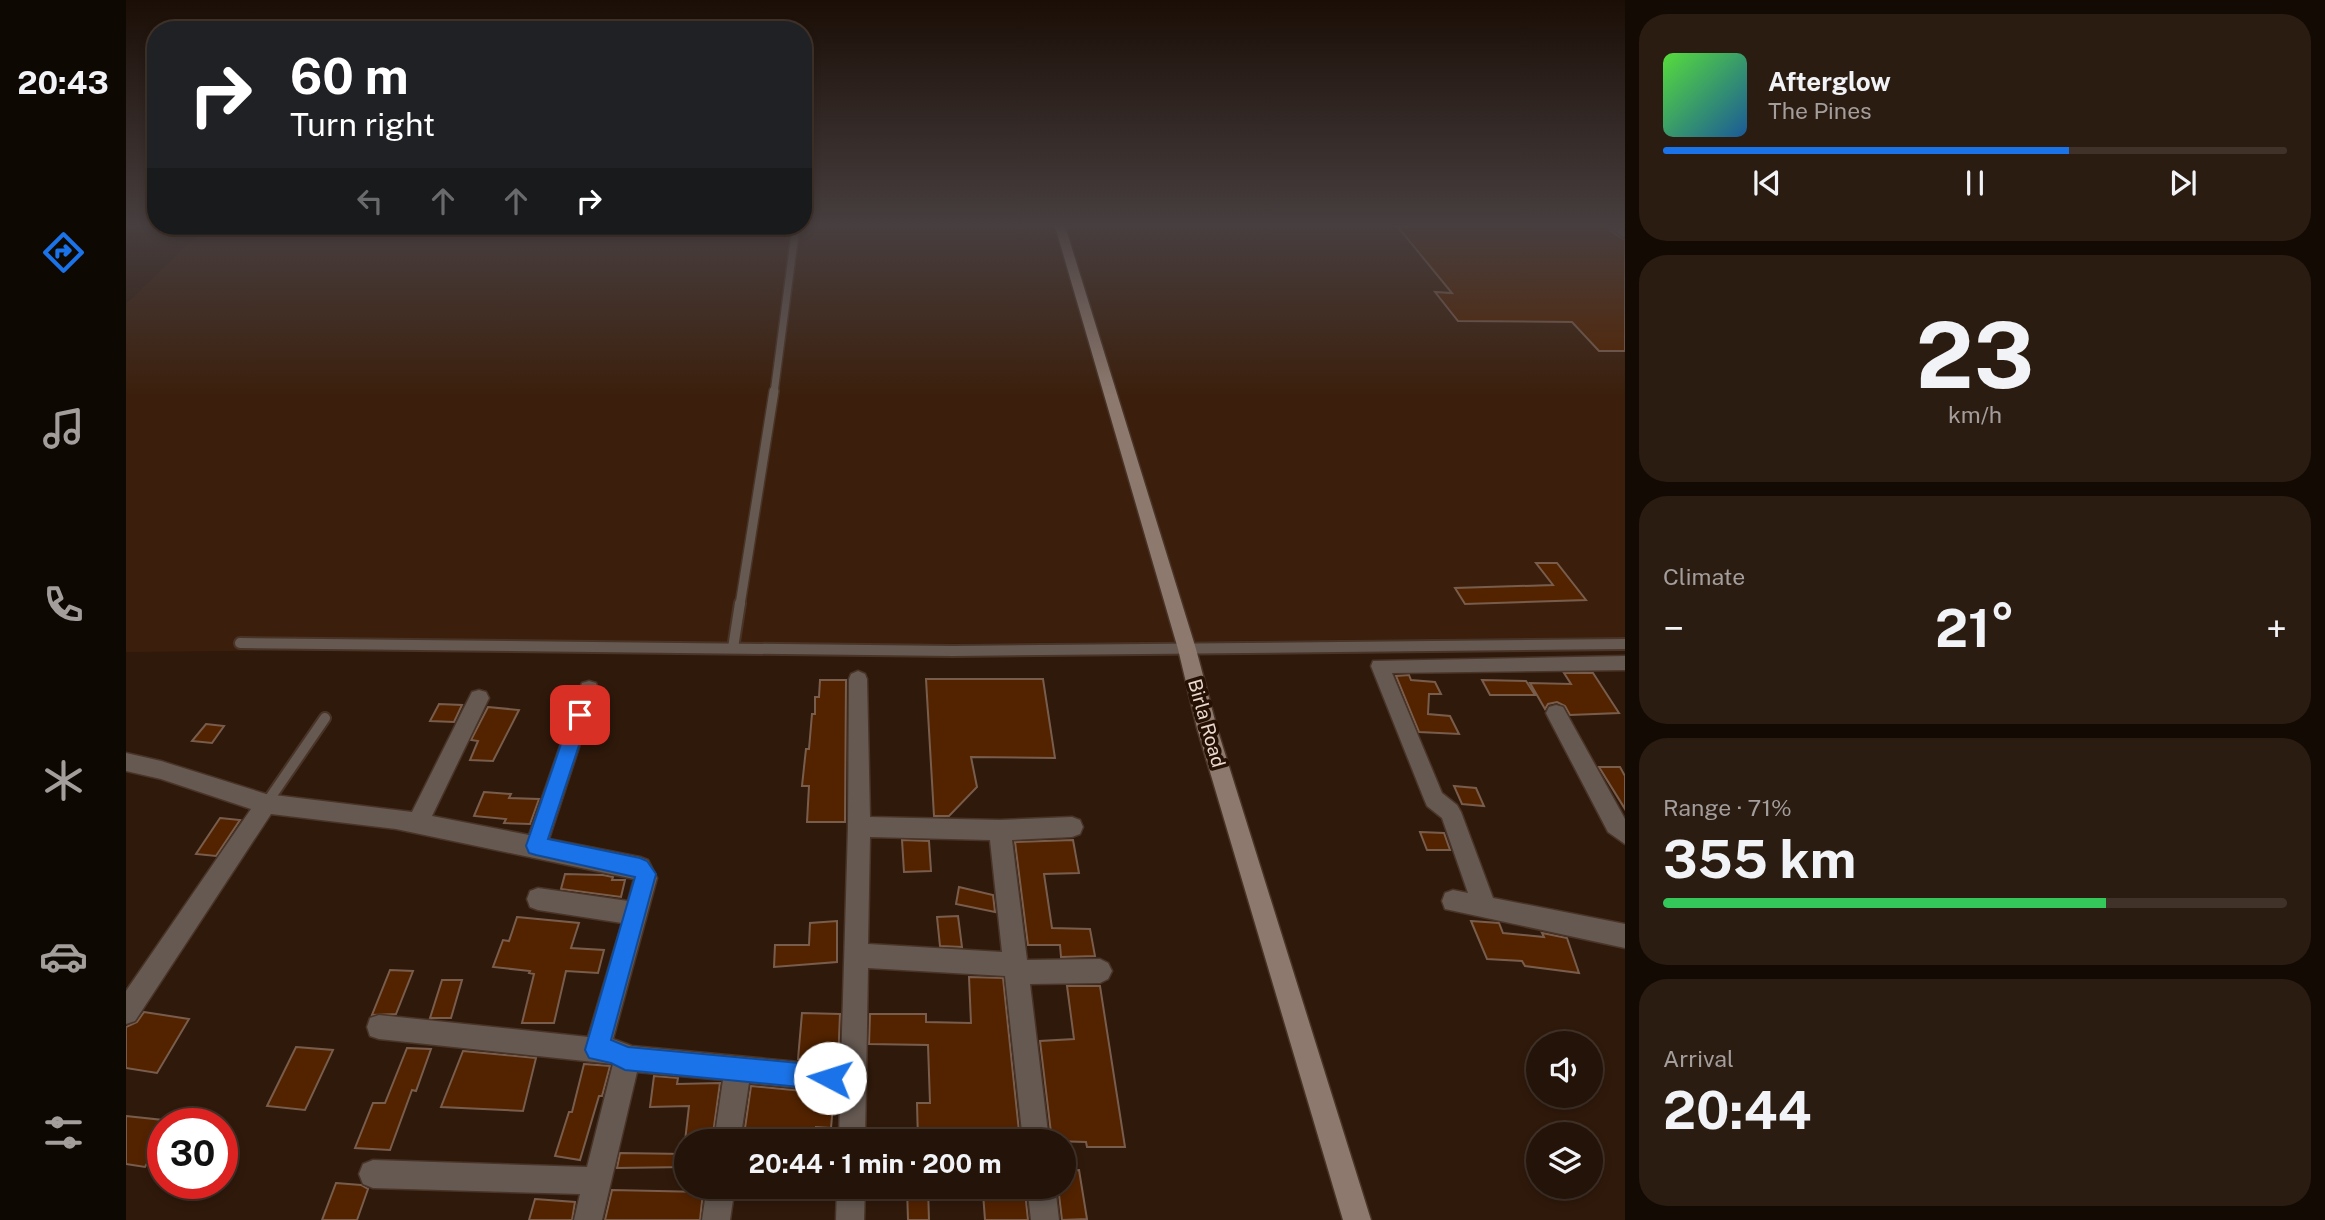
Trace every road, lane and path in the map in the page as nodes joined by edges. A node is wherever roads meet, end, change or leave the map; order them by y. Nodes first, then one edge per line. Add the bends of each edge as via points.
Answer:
1 (789, 283) edge
2 (1077, 283) edge
3 (240, 643) dead end
4 (1625, 643) edge
5 (733, 648) junction
6 (1186, 649) junction
7 (1625, 663) edge
8 (858, 679) dead end
9 (589, 689) dead end
10 (479, 698) dead end
11 (1556, 713) dead end
12 (325, 718) dead end
13 (126, 762) edge
14 (266, 804) junction
15 (418, 823) junction
16 (859, 827) junction
17 (1072, 827) dead end
18 (1000, 830) junction
19 (1625, 834) edge
20 (536, 846) junction
21 (538, 899) dead end
22 (1454, 901) dead end
23 (1485, 908) junction
24 (635, 914) junction
25 (1625, 936) edge
26 (856, 955) junction
27 (1017, 969) junction
28 (1100, 971) dead end
29 (126, 1012) edge
30 (379, 1027) dead end
31 (597, 1050) junction
32 (625, 1058) junction
33 (738, 1070) junction
34 (854, 1080) junction
35 (729, 1129) edge
36 (852, 1129) edge
37 (1035, 1129) edge
38 (373, 1174) dead end
39 (597, 1181) junction
40 (719, 1199) edge
41 (851, 1199) edge
42 (1043, 1199) edge
43 (588, 1220) edge
44 (716, 1220) edge
45 (850, 1220) edge
46 (1045, 1220) edge
47 (1357, 1220) edge

1 - 5 lane
2 - 6 street, Birla Road
3 - 5 lane
4 - 6 lane
5 - 6 lane
6 - 47 street, Birla Road
7 - 23 street via 1380,666 1434,799 1450,812
8 - 16 street
9 - 20 street
10 - 15 street
11 - 19 street
12 - 14 lane
13 - 14 street
14 - 15 street
14 - 29 street
15 - 20 street
16 - 18 street
16 - 26 street
17 - 18 street
18 - 27 street
20 - 24 street via 640,868 646,878
21 - 24 street
22 - 23 street
23 - 25 street
24 - 31 street
26 - 27 street
26 - 34 street
27 - 28 street
27 - 37 street
30 - 31 street
31 - 32 street
32 - 33 street
32 - 39 street
33 - 34 street
33 - 35 street
34 - 36 street
38 - 39 street
39 - 43 street
40 - 44 street
41 - 45 street
42 - 46 street

